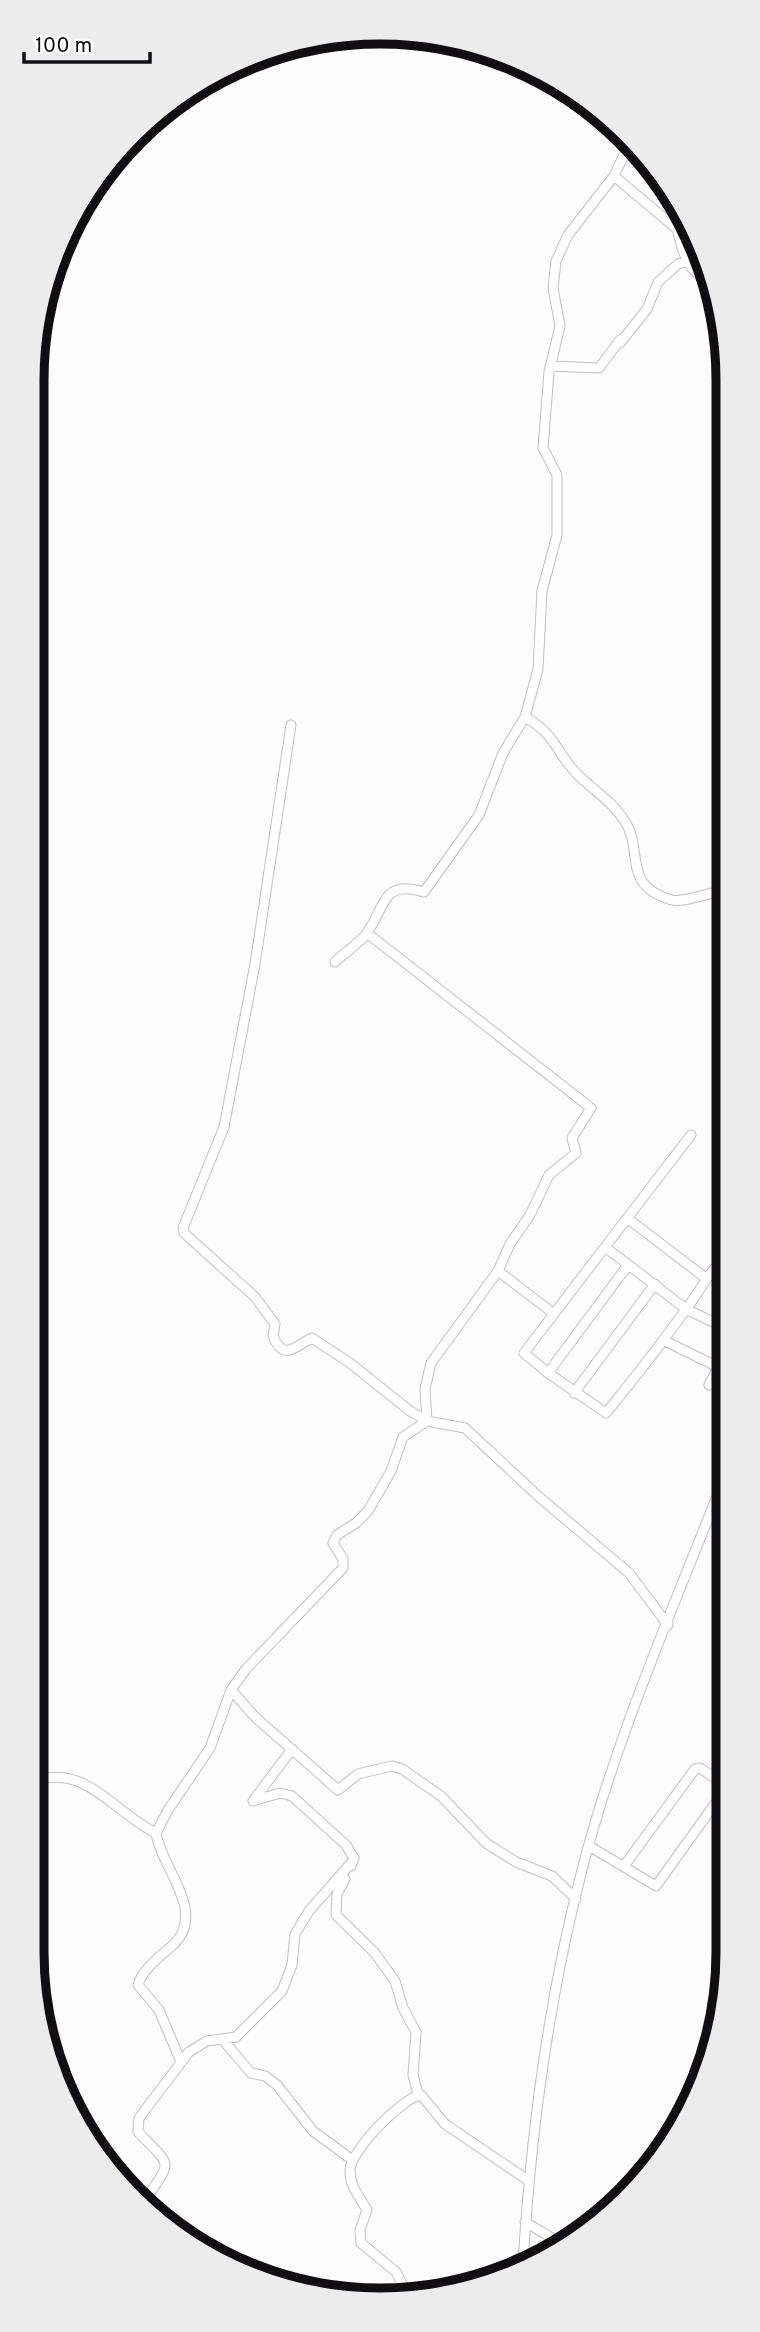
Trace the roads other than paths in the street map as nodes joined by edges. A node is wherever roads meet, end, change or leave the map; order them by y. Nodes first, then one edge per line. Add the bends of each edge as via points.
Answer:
1 (626, 151) edge
2 (614, 176) junction
3 (688, 261) junction
4 (698, 272) edge
5 (550, 366) junction
6 (525, 717) junction
7 (291, 724) dead end
8 (716, 892) edge
9 (367, 933) junction
10 (335, 962) dead end
11 (691, 1135) dead end
12 (627, 1218) junction
13 (605, 1247) junction
14 (628, 1265) junction
15 (716, 1268) edge
16 (498, 1271) junction
17 (707, 1279) junction
18 (655, 1284) junction
19 (686, 1309) junction
20 (553, 1313) junction
21 (716, 1324) edge
22 (663, 1340) junction
23 (716, 1366) edge
24 (716, 1371) edge
25 (548, 1373) junction
26 (709, 1385) dead end
27 (575, 1393) junction
28 (427, 1421) junction
29 (716, 1499) edge
30 (668, 1625) junction
31 (231, 1690) junction
32 (292, 1749) junction
33 (716, 1779) edge
34 (44, 1781) edge
35 (716, 1802) edge
36 (156, 1833) junction
37 (589, 1846) junction
38 (352, 1862) junction
39 (624, 1866) junction
40 (576, 1899) junction
41 (222, 2039) junction
42 (181, 2062) junction
43 (418, 2094) junction
44 (351, 2159) junction
45 (529, 2181) junction
46 (148, 2196) edge
47 (525, 2222) junction
48 (554, 2239) edge
49 (523, 2257) edge
50 (405, 2288) edge

1 - 2 street
2 - 3 street via 677,229
2 - 5 street via 559,250 553,288 560,326
3 - 4 street
3 - 5 street via 658,282 647,309 599,368
5 - 6 street via 543,448 557,475 557,535 542,591 538,669
6 - 8 street via 549,732 576,773 625,821 632,836 637,875 646,886 681,901
6 - 9 street via 494,773 485,805 452,855 424,892 405,886 392,892
7 - 28 street via 253,974 224,1127 183,1228 255,1297 275,1324 272,1336 277,1344 296,1350 312,1339
9 - 10 street
9 - 16 street via 591,1108 572,1138 576,1153 549,1175
11 - 12 street
12 - 13 street
12 - 17 street
13 - 14 street
13 - 20 street
14 - 18 street
14 - 25 street
15 - 17 street
16 - 20 street
16 - 28 street via 431,1363 425,1389
17 - 19 street
18 - 19 street
18 - 27 street
19 - 21 street
19 - 22 street
20 - 25 street via 524,1353
22 - 23 street
22 - 27 street via 606,1413
24 - 26 street
25 - 27 street
28 - 30 street via 465,1428 629,1573
28 - 31 street via 403,1437 391,1471 368,1511 334,1538 343,1568
29 - 30 street
30 - 37 street
31 - 32 street
31 - 36 street via 210,1748
32 - 38 street via 253,1801 280,1793 292,1796 346,1845
32 - 40 street via 338,1790 358,1774 379,1768 392,1766 409,1772 441,1796 486,1843 516,1862 552,1876
33 - 39 street via 695,1769
34 - 36 street via 79,1780
35 - 39 street via 656,1886
36 - 42 street via 178,1885 186,1922 177,1941 138,1984 159,2010
37 - 39 street
37 - 40 street
38 - 41 street via 295,1934 292,1965 282,1991 240,2033
38 - 43 street via 334,1908 340,1921 374,1952 395,1980 416,2032 413,2075
40 - 45 street via 549,2032
41 - 42 street via 207,2041
41 - 44 street via 251,2073 277,2085 313,2131
42 - 46 street via 139,2118 138,2133 166,2162
43 - 44 street
43 - 45 street via 445,2124
44 - 50 street via 352,2186 367,2210 360,2230 362,2243 396,2272
45 - 47 street
47 - 48 street
47 - 49 street

